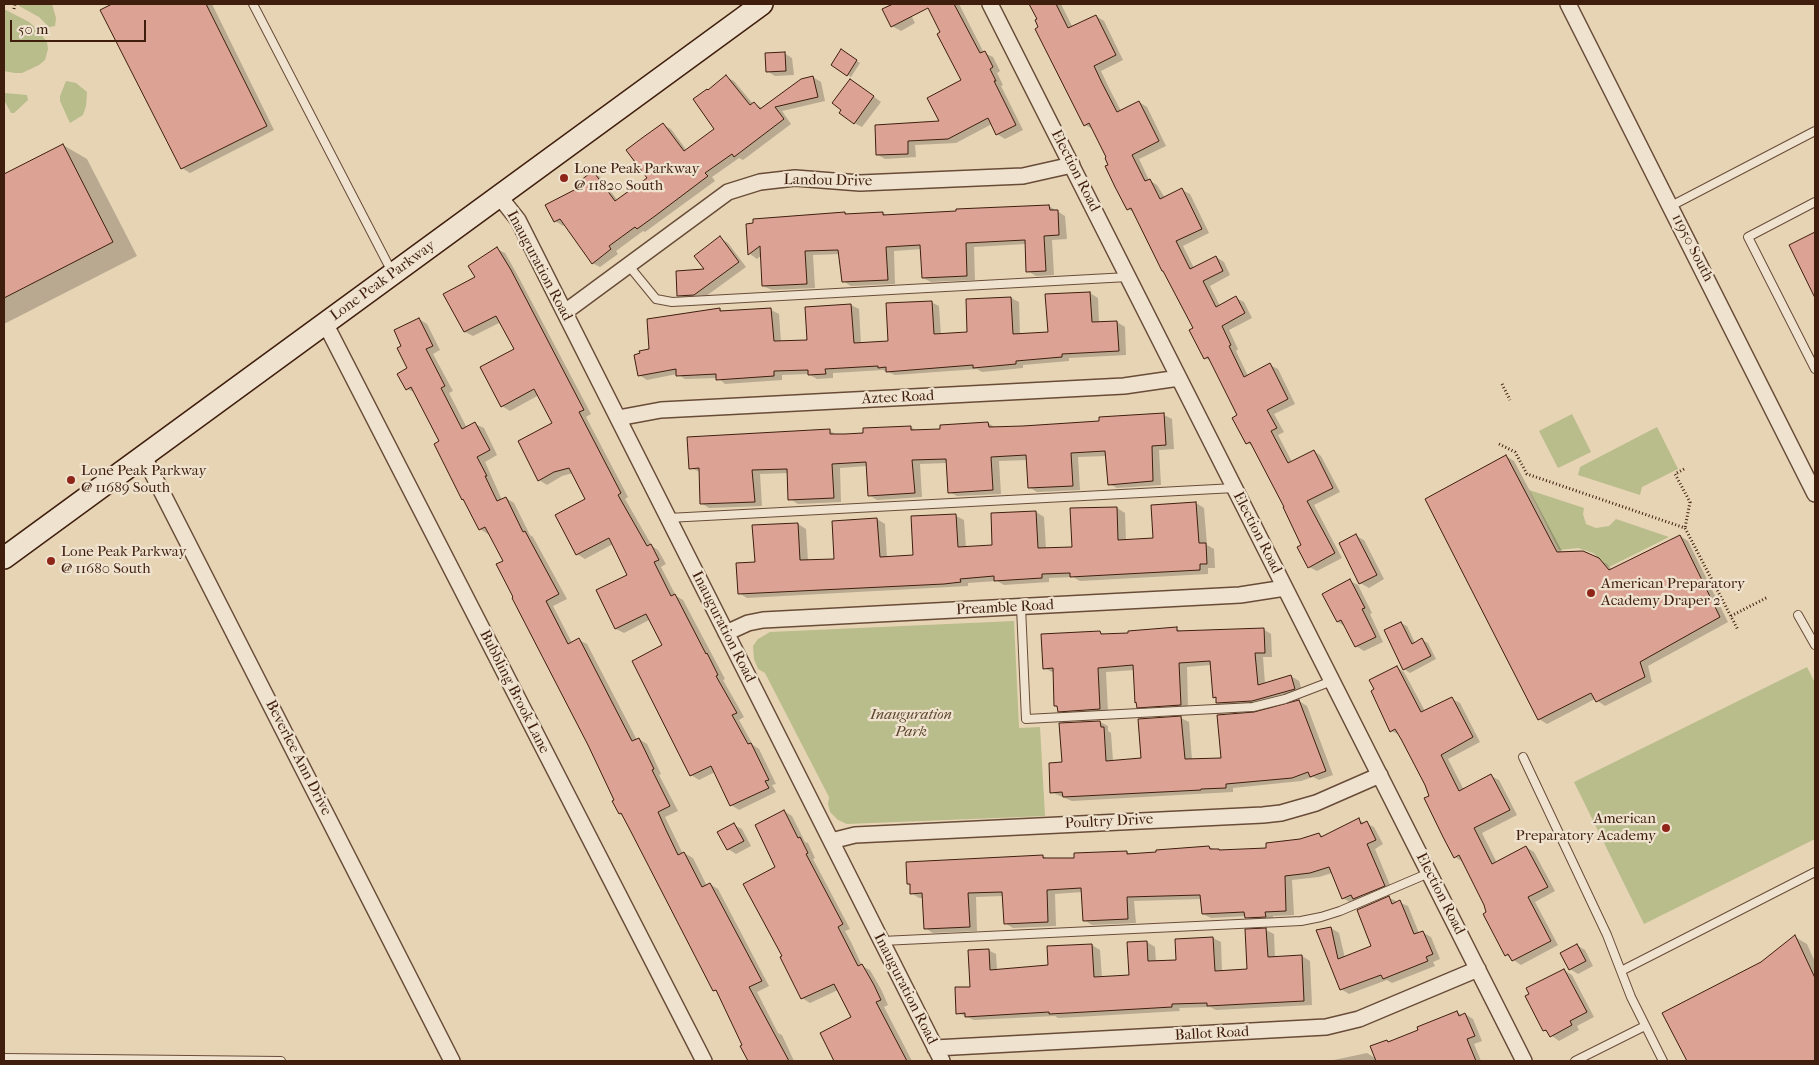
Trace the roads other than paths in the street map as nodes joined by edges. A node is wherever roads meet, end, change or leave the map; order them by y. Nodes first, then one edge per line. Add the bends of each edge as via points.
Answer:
1 (253, 4) edge
2 (762, 4) edge
3 (990, 4) edge
4 (1568, 4) edge
5 (1815, 131) edge
6 (1072, 165) junction
7 (499, 196) junction
8 (1815, 202) edge
9 (1671, 206) junction
10 (630, 266) junction
11 (393, 274) junction
12 (1128, 277) junction
13 (565, 312) junction
14 (325, 323) junction
15 (1815, 369) edge
16 (1179, 378) junction
17 (618, 418) junction
18 (143, 455) junction
19 (1235, 488) junction
20 (1815, 494) edge
21 (668, 518) junction
22 (4, 558) edge
23 (1285, 588) junction
24 (1022, 607) junction
25 (1798, 615) dead end
26 (726, 633) junction
27 (1815, 645) edge
28 (1332, 681) junction
29 (1523, 757) dead end
30 (1380, 775) junction
31 (831, 841) junction
32 (1815, 872) edge
33 (1430, 873) junction
34 (882, 942) junction
35 (1478, 969) junction
36 (1621, 971) junction
37 (1645, 1026) junction
38 (939, 1054) edge
39 (4, 1058) edge
40 (281, 1061) edge
41 (452, 1061) edge
42 (704, 1061) edge
43 (1524, 1061) edge
44 (1575, 1061) edge
45 (1663, 1061) edge

1 - 11 lane
2 - 7 main road, Lone Peak Parkway
3 - 6 street, Election Road
4 - 9 street, 11950 South
5 - 9 lane
6 - 10 street, Landou Drive via 1023,176 860,183 795,178 760,182 728,192
6 - 12 street, Election Road
7 - 11 main road, Lone Peak Parkway
7 - 13 street, Inauguration Road via 518,220
8 - 15 lane via 1748,237
9 - 20 street, 11950 South
10 - 12 lane via 656,299 672,302
10 - 13 street, Landou Drive
11 - 14 main road, Lone Peak Parkway
12 - 16 street, Election Road
13 - 17 street, Inauguration Road
14 - 18 main road, Lone Peak Parkway
14 - 42 street, Bubbling Brook Lane
16 - 17 street, Aztec Road via 1124,386 660,410
16 - 19 street, Election Road
17 - 21 street, Inauguration Road
18 - 22 main road, Lone Peak Parkway
18 - 41 street, Beverlee Ann Drive
19 - 21 lane
19 - 23 street, Election Road
21 - 26 street, Inauguration Road
23 - 24 street, Preamble Road via 1240,595
23 - 28 street, Election Road
24 - 26 street, Preamble Road via 763,620
24 - 28 lane via 1026,719 1253,707 1277,702
25 - 27 lane
26 - 31 street, Inauguration Road
28 - 30 street, Election Road
29 - 36 lane via 1608,935
30 - 31 street, Poultry Drive via 1316,803 1263,815 855,835
30 - 33 street, Election Road
31 - 34 street, Inauguration Road
32 - 36 lane
33 - 34 lane via 1340,911 1301,921
33 - 35 street, Election Road
34 - 38 street, Inauguration Road
35 - 38 street, Ballot Road via 1359,1019 1326,1027
35 - 43 street, Election Road
36 - 37 lane
37 - 44 lane
37 - 45 lane
39 - 40 lane

